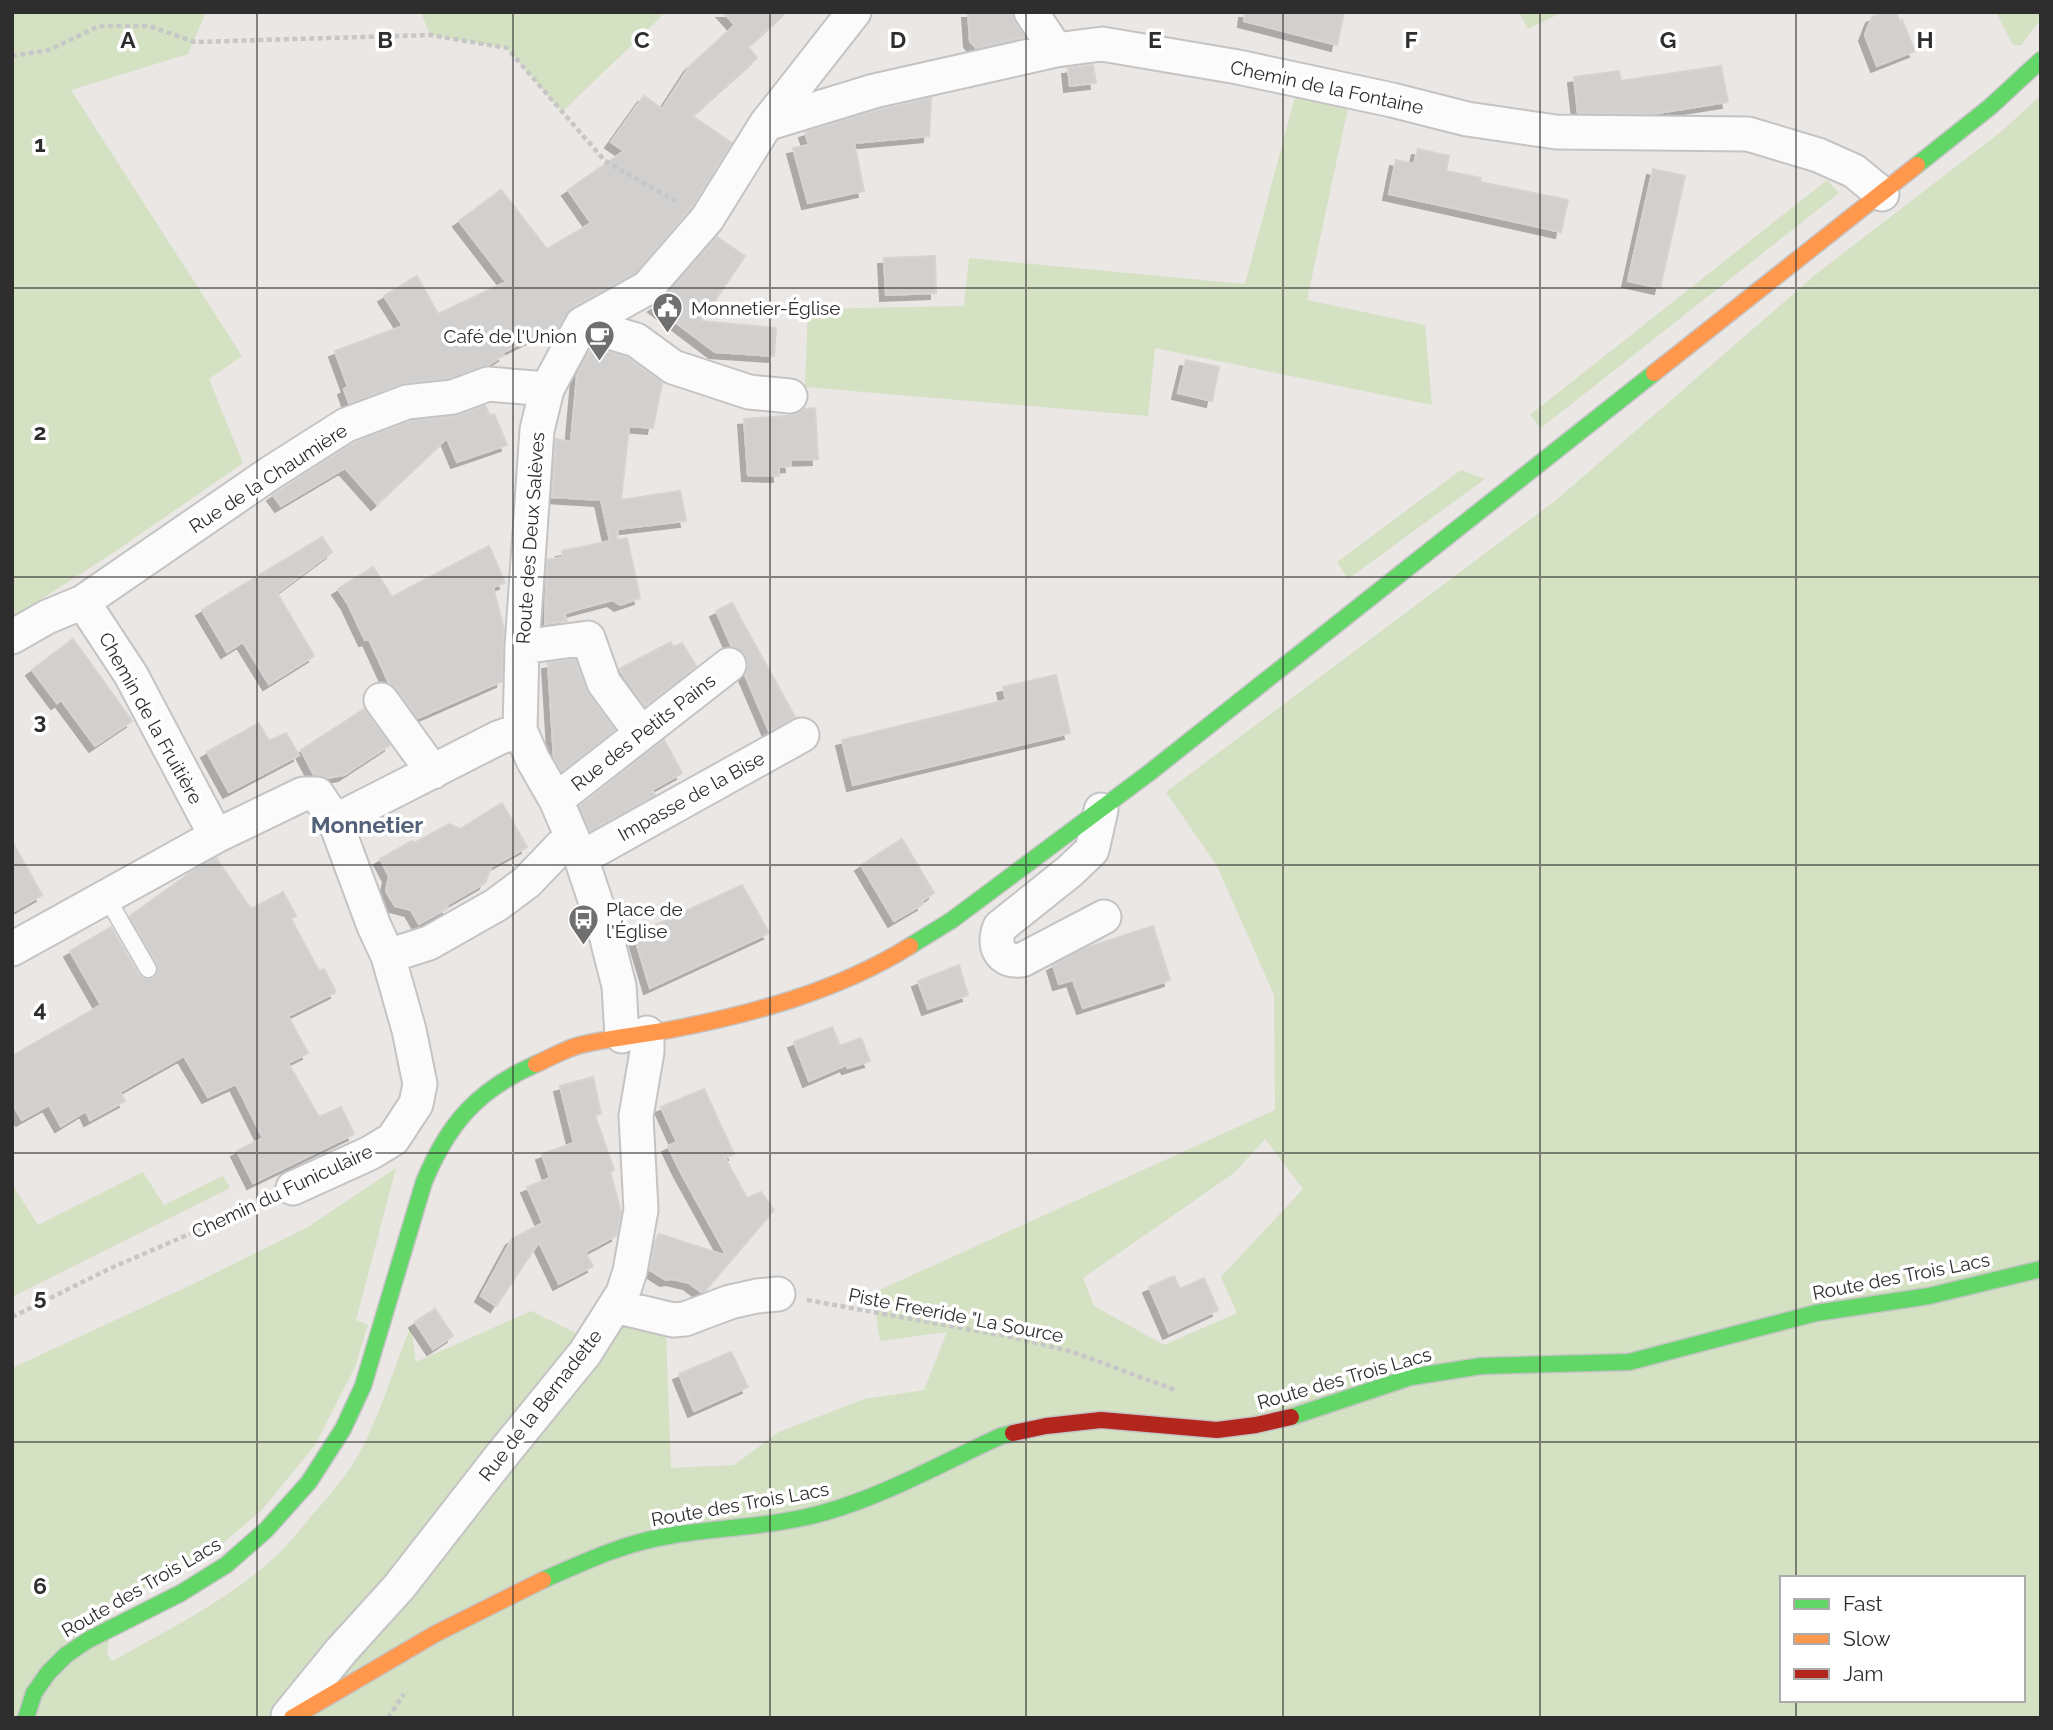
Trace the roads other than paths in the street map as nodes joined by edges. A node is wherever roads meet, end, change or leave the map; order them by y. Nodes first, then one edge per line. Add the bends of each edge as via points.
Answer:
1 (854, 12) edge
2 (1031, 12) edge
3 (1056, 50) junction
4 (2041, 60) edge
5 (766, 124) junction
6 (1882, 194) junction
7 (582, 324) junction
8 (547, 390) junction
9 (790, 396) dead end
10 (83, 602) junction
11 (12, 637) edge
12 (522, 647) junction
13 (729, 665) dead end
14 (381, 701) dead end
15 (520, 730) junction
16 (641, 733) junction
17 (802, 735) dead end
18 (432, 772) junction
19 (556, 800) junction
20 (1101, 810) junction
21 (335, 821) junction
22 (216, 836) junction
23 (576, 847) junction
24 (107, 898) junction
25 (1104, 917) dead end
26 (12, 949) edge
27 (388, 956) junction
28 (148, 969) dead end
29 (634, 1035) junction
30 (293, 1188) road end
31 (2041, 1269) edge
32 (778, 1294) road end
33 (615, 1306) junction
34 (26, 1718) edge
35 (289, 1718) edge

1 - 5 street
2 - 3 street
3 - 5 street, Chemin de la Fontaine via 874,91
3 - 6 street, Chemin de la Fontaine via 1102,44 1251,70 1467,119 1556,132 1748,134 1854,171
4 - 6 street, Route des Trois Lacs
5 - 7 street via 708,219 647,288
6 - 20 street, Route des Trois Lacs
7 - 8 street, Route des Deux Salèves
7 - 9 street via 636,340 673,366 748,392
8 - 10 street, Rue de la Chaumière via 488,384 453,397 407,402 346,425
8 - 12 street, Route des Deux Salèves via 537,430
10 - 11 street, Rue de la Chaumière
10 - 22 street, Chemin de la Fruitière via 131,675
12 - 15 street, Route des Deux Salèves
12 - 16 street via 588,638 604,683
13 - 16 street, Rue des Petits Pains
14 - 18 street
15 - 18 street
15 - 19 street, Route des Deux Salèves
16 - 19 street, Rue des Petits Pains
17 - 23 street, Impasse de la Bise
18 - 21 street
19 - 23 street, Route des Deux Salèves
20 - 25 street via 1092,850 1000,927 996,946 1005,958 1022,960
20 - 29 street, Route des Trois Lacs via 951,920 844,980 778,1004
21 - 22 street, Chemin du Funiculaire via 317,794 303,794
21 - 27 street, Chemin du Funiculaire
22 - 24 street
23 - 27 street, Impasse de la Bise via 496,905 429,943
23 - 29 street, Route des Deux Salèves
24 - 26 street
24 - 28 lane
27 - 30 street, Chemin du Funiculaire via 410,1030 420,1084 416,1104 393,1139
29 - 33 street, Rue de la Bernadette via 646,1058 636,1116 641,1210 630,1271
29 - 34 street, Route des Trois Lacs via 577,1046 522,1070 464,1112 437,1152 424,1182 365,1382 341,1433 309,1482 230,1562 59,1661 40,1683
31 - 35 street, Route des Trois Lacs via 1929,1296 1816,1313 1629,1362 1481,1366 1411,1377 1256,1426 1217,1430 1101,1420 1002,1436 863,1500 824,1513 667,1536 584,1562 435,1634
32 - 33 street via 730,1302 673,1320
33 - 35 street, Rue de la Bernadette via 585,1353

